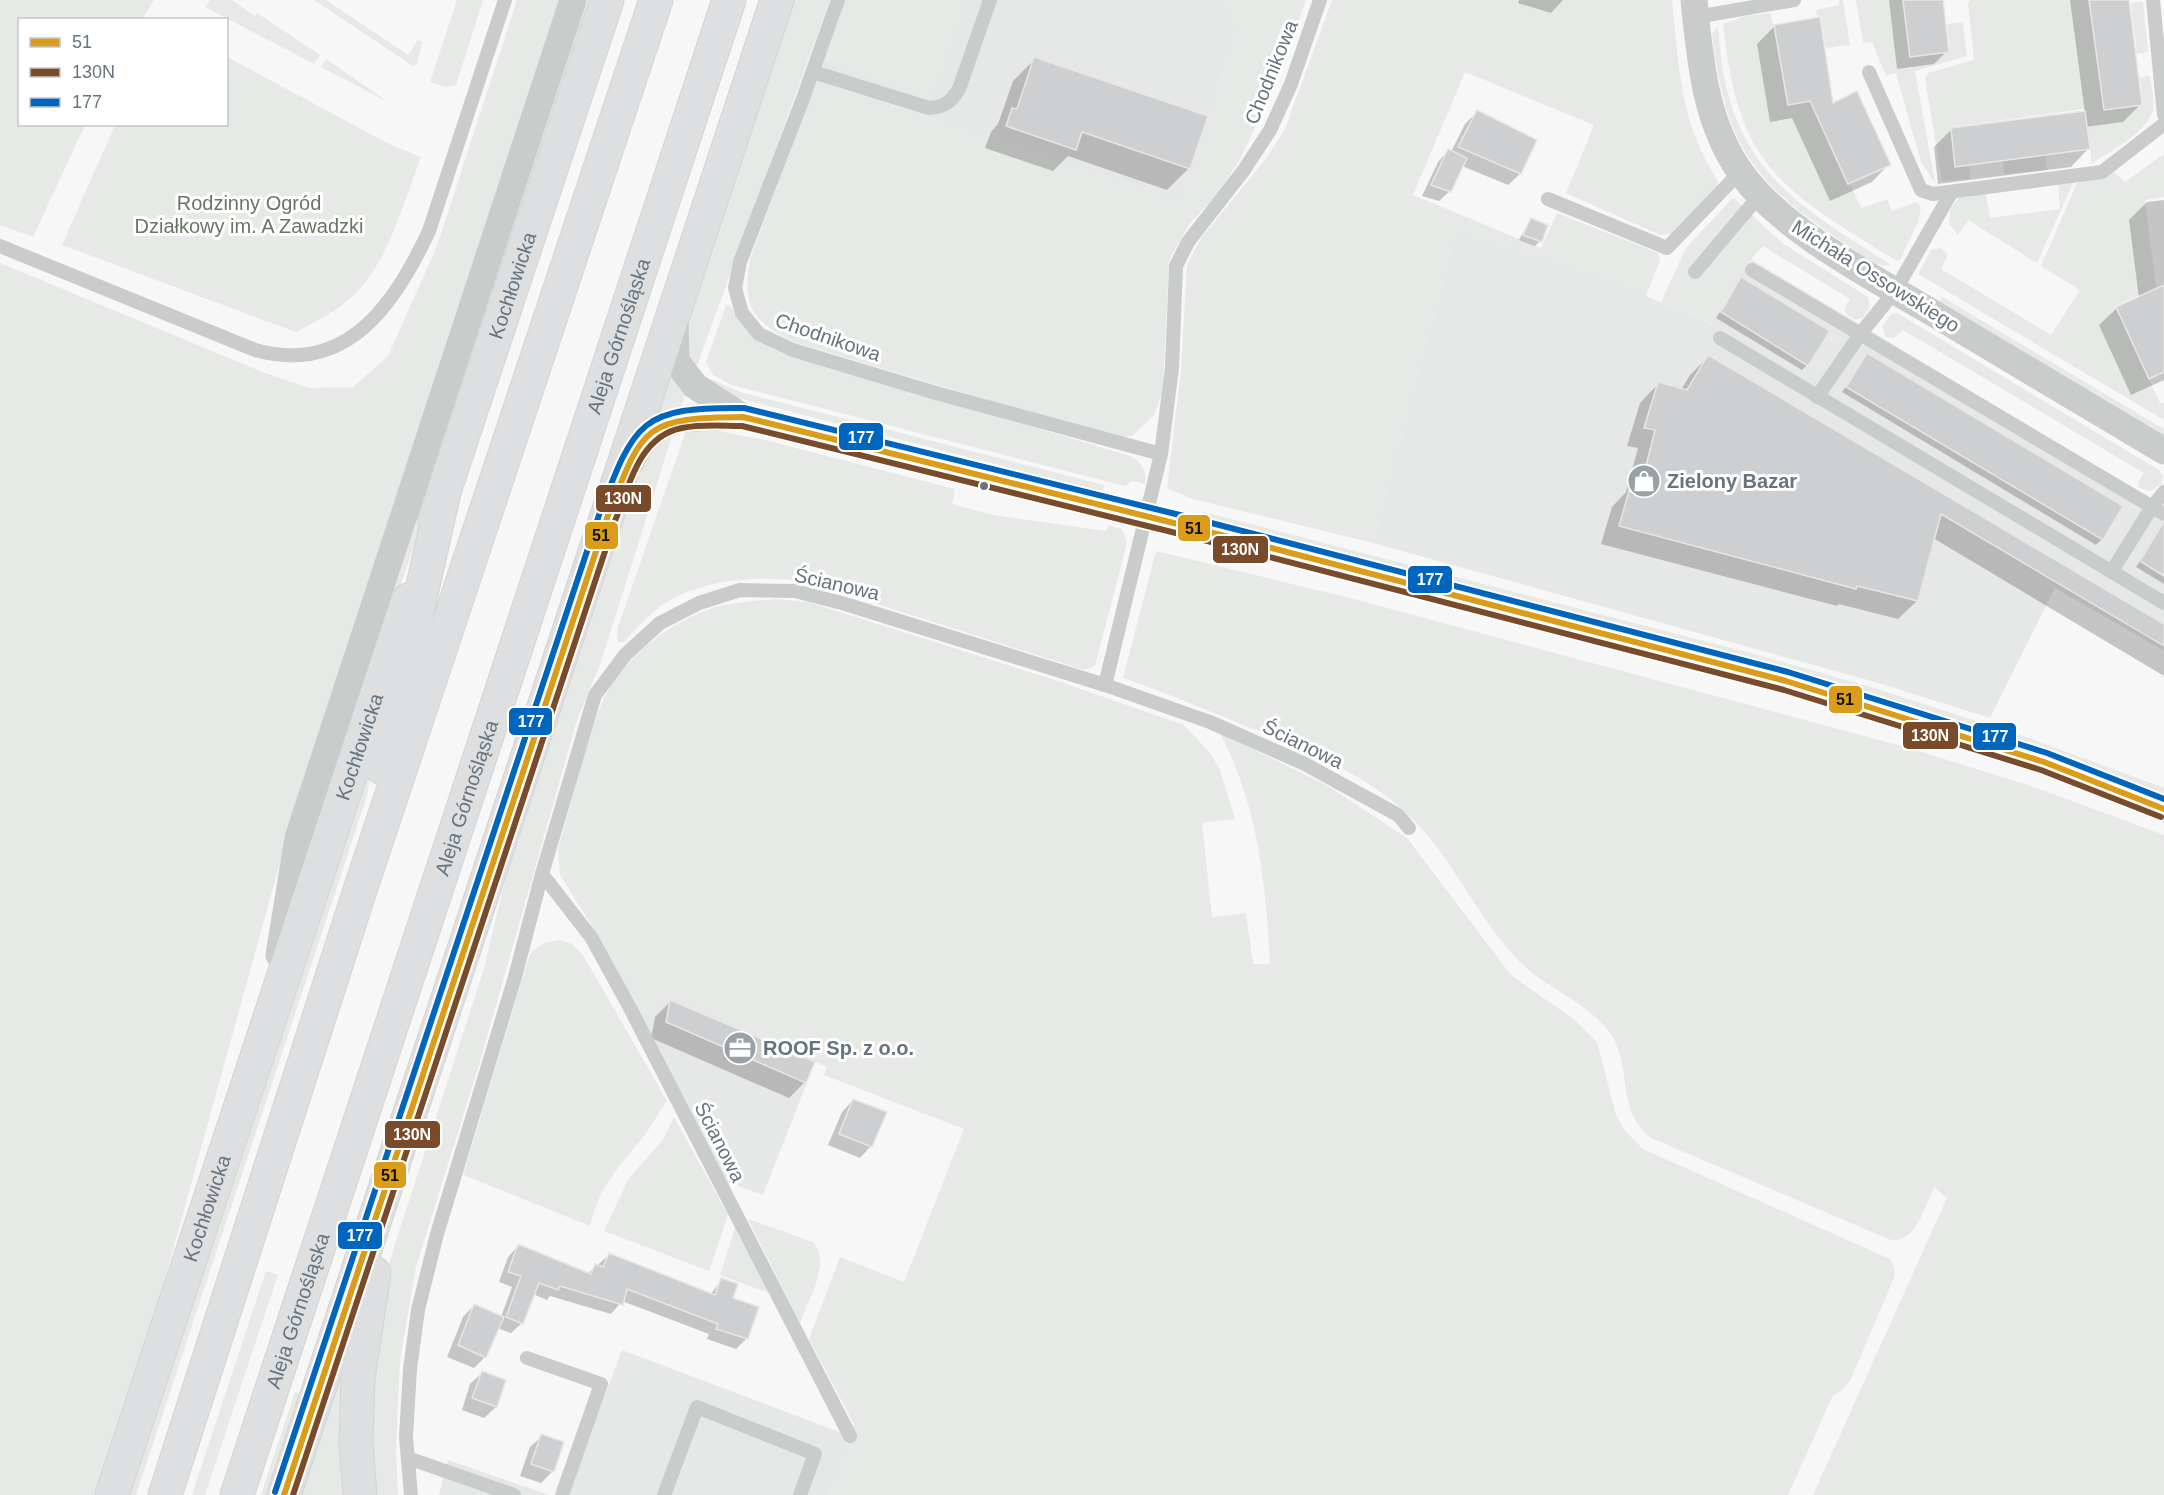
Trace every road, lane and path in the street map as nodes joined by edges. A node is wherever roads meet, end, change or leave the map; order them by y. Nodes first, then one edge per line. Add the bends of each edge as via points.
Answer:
1 (505, 0) edge
2 (573, 0) edge
3 (607, 0) edge
4 (656, 0) edge
5 (729, 0) edge
6 (777, 0) edge
7 (837, 0) edge
8 (990, 0) edge
9 (1320, 0) edge
10 (1794, 0) edge
11 (2154, 0) edge
12 (1695, 8) edge
13 (813, 72) junction
14 (1869, 72) dead end
15 (2164, 115) edge
16 (2164, 124) edge
17 (1740, 172) junction
18 (1950, 193) junction
19 (1759, 196) junction
20 (1548, 199) dead end
21 (0, 246) edge
22 (1752, 270) dead end
23 (1695, 272) dead end
24 (1895, 291) junction
25 (674, 312) junction
26 (1861, 333) junction
27 (1720, 338) dead end
28 (1817, 397) junction
29 (743, 417) junction
30 (2164, 452) edge
31 (1161, 454) junction
32 (444, 492) junction
33 (2164, 492) edge
34 (2151, 507) junction
35 (2164, 514) edge
36 (1147, 517) junction
37 (607, 518) junction
38 (2112, 571) junction
39 (2164, 603) edge
40 (1105, 685) junction
41 (2164, 809) edge
42 (1409, 828) dead end
43 (542, 874) junction
44 (362, 884) junction
45 (270, 1009) junction
46 (389, 1178) junction
47 (527, 1358) dead end
48 (850, 1436) dead end
49 (408, 1458) junction
50 (112, 1495) edge
51 (165, 1495) edge
52 (237, 1495) edge
53 (284, 1495) edge
54 (360, 1495) edge
55 (411, 1495) edge
56 (514, 1495) edge
57 (562, 1495) edge
58 (664, 1495) edge
59 (800, 1495) edge

1 - 21 lane via 418,255 383,308 345,342 301,357 266,353
2 - 45 street via 298,838
3 - 32 main road, Kochłowicka
4 - 44 main road
5 - 52 main road, Aleja Górnośląska
6 - 25 main road
7 - 13 lane, Chodnikowa
8 - 13 lane via 959,89 952,101 940,107 928,108
9 - 31 lane, Chodnikowa via 1291,84 1270,130 1188,242 1176,266 1172,368
10 - 12 lane, Michała Ossowskiego
11 - 15 lane
12 - 17 street, Michała Ossowskiego via 1704,85 1713,116
13 - 31 lane, Chodnikowa via 740,262 735,288 742,313 759,334 804,353 936,393
14 - 18 lane via 1921,189 1933,194
16 - 18 lane via 2102,172
17 - 19 street, Michała Ossowskiego
17 - 20 lane via 1667,248
18 - 24 lane
19 - 23 lane
19 - 24 street, Michała Ossowskiego via 1785,219
22 - 26 lane
24 - 26 lane
24 - 30 street, Michała Ossowskiego
25 - 29 street via 676,361 695,386
25 - 37 main road
26 - 28 lane
26 - 34 lane
27 - 28 lane
28 - 38 lane
29 - 36 street
29 - 37 street via 683,419 659,426 638,447
31 - 36 lane, Chodnikowa
32 - 44 main road via 384,757
32 - 45 main road, Kochłowicka
33 - 34 lane
34 - 35 lane
34 - 38 lane
36 - 40 lane
36 - 41 street via 1786,681 2044,762
37 - 46 main road
38 - 39 lane
40 - 42 lane, Ścianowa via 1210,722 1305,764 1398,815
40 - 43 lane, Ścianowa via 795,591 740,590 699,603 660,623 625,655 595,695
43 - 48 lane, Ścianowa via 591,937 625,998
43 - 49 lane, Ścianowa via 418,1310 408,1399
44 - 51 main road
45 - 50 main road, Kochłowicka
46 - 53 main road
46 - 54 main road via 358,1378 356,1443
47 - 57 lane via 601,1384
49 - 55 lane, Ścianowa
49 - 56 lane
58 - 59 lane via 697,1407 814,1454

